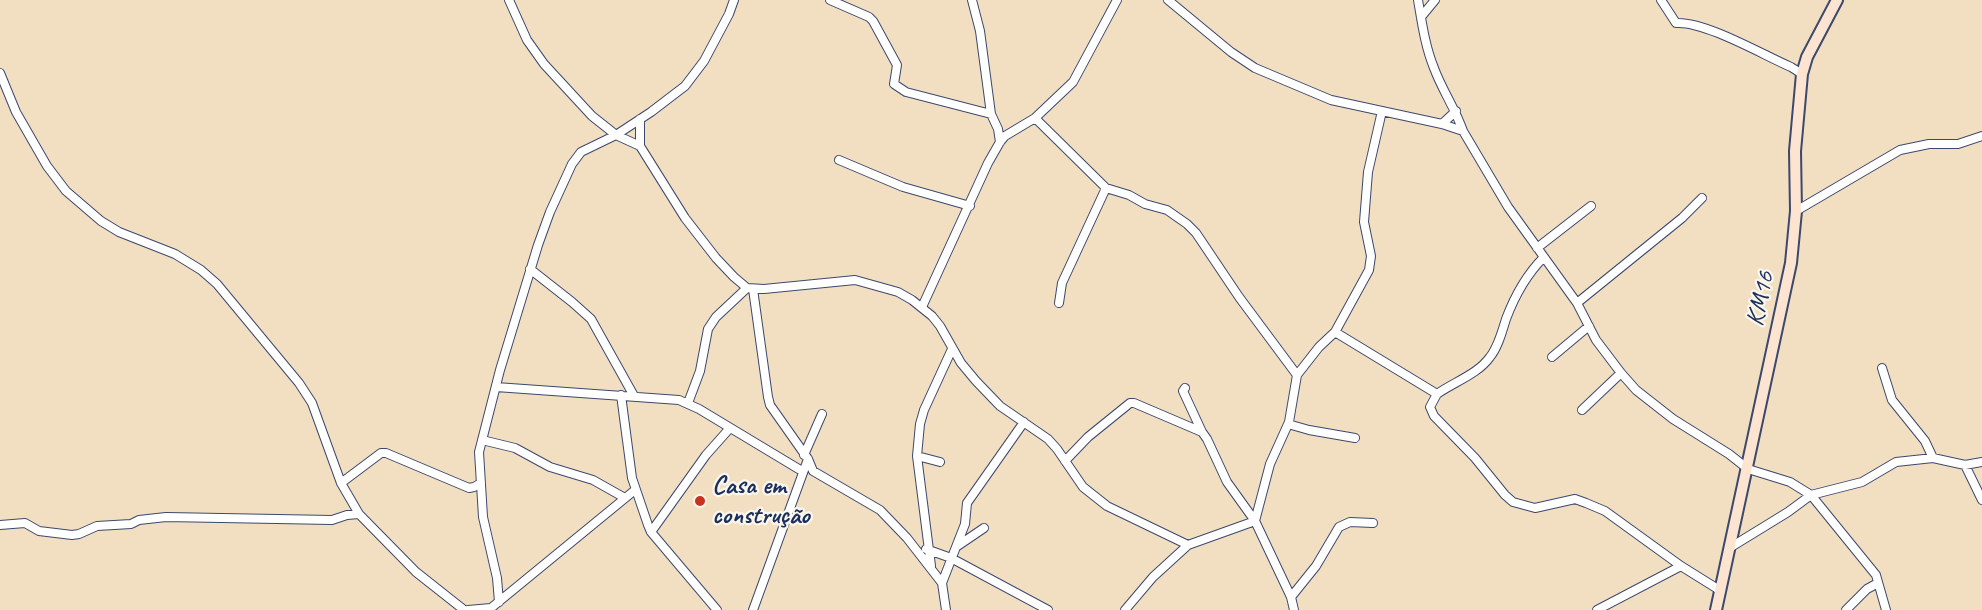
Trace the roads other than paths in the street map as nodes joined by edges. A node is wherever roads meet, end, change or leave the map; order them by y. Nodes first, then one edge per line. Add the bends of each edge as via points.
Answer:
1 (509, 0) edge
2 (734, 0) edge
3 (830, 0) edge
4 (972, 0) edge
5 (1117, 0) edge
6 (1168, 0) edge
7 (1418, 0) edge
8 (1435, 0) edge
9 (1661, 0) edge
10 (1837, 0) edge
11 (1421, 17) junction
12 (0, 73) edge
13 (1802, 74) junction
14 (1382, 111) junction
15 (1456, 111) junction
16 (991, 114) junction
17 (1035, 118) junction
18 (640, 119) junction
19 (1442, 124) junction
20 (1463, 132) junction
21 (616, 135) junction
22 (1982, 136) edge
23 (1000, 142) junction
24 (639, 147) junction
25 (839, 160) dead end
26 (1106, 188) junction
27 (1702, 198) dead end
28 (969, 206) junction
29 (1591, 206) dead end
30 (1796, 211) junction
31 (1537, 248) junction
32 (1544, 257) junction
33 (530, 269) junction
34 (750, 288) junction
35 (1059, 303) dead end
36 (1576, 303) junction
37 (922, 307) junction
38 (1589, 326) junction
39 (1335, 332) junction
40 (952, 349) junction
41 (1552, 357) dead end
42 (1882, 368) dead end
43 (1621, 373) junction
44 (1297, 375) junction
45 (496, 387) junction
46 (1185, 388) dead end
47 (1437, 394) junction
48 (621, 395) junction
49 (634, 396) junction
50 (688, 403) junction
51 (1582, 410) dead end
52 (822, 414) dead end
53 (1024, 422) junction
54 (1288, 424) junction
55 (730, 428) junction
56 (1202, 432) junction
57 (1354, 438) dead end
58 (482, 440) junction
59 (916, 456) junction
60 (806, 457) junction
61 (1932, 458) junction
62 (1065, 461) junction
63 (940, 462) dead end
64 (1982, 462) edge
65 (1965, 465) junction
66 (1748, 468) junction
67 (802, 471) junction
68 (341, 483) junction
69 (481, 483) junction
70 (635, 490) junction
71 (1811, 495) junction
72 (625, 498) junction
73 (1982, 500) edge
74 (359, 514) junction
75 (1255, 521) junction
76 (1374, 523) dead end
77 (0, 525) edge
78 (984, 528) dead end
79 (651, 532) junction
80 (1188, 545) junction
81 (913, 546) junction
82 (956, 547) junction
83 (1731, 547) junction
84 (929, 550) junction
85 (951, 558) junction
86 (1682, 566) junction
87 (932, 568) junction
88 (942, 583) junction
89 (1878, 583) junction
90 (1720, 591) junction
91 (1291, 597) junction
92 (499, 602) junction
93 (493, 609) edge
94 (466, 610) edge
95 (717, 610) edge
96 (753, 610) edge
97 (946, 610) edge
98 (1048, 610) edge
99 (1125, 610) edge
100 (1294, 610) edge
101 (1597, 610) edge
102 (1716, 610) edge
103 (1846, 610) edge
104 (1886, 610) edge

1 - 21 street via 527,40 544,64 592,116
2 - 18 street via 694,76
3 - 16 street via 873,21 897,64 894,84 917,96
4 - 16 street
5 - 17 street via 1073,82
6 - 14 street via 1255,68 1330,100
7 - 11 street
8 - 11 street
9 - 13 street via 1676,22 1709,30
10 - 13 street, KM16 via 1810,49
11 - 15 street via 1434,69
12 - 68 street via 16,112 66,191 119,232 175,254 201,270 218,284 289,369 312,403
13 - 30 street, KM16 via 1795,151
14 - 19 street
14 - 39 street via 1368,172 1364,222 1371,262
15 - 19 street
15 - 20 street
16 - 23 street
17 - 23 street
17 - 26 street
18 - 21 street
18 - 24 street
19 - 20 street
20 - 31 street
21 - 24 street
21 - 33 street via 581,152 572,164
22 - 30 street via 1958,144 1900,150
23 - 28 street
24 - 34 street via 685,219 716,258
25 - 28 street via 903,187
26 - 35 street via 1062,283
26 - 44 street via 1167,210 1186,224
27 - 36 street
28 - 37 street
29 - 31 street
30 - 66 street, KM16 via 1791,262
31 - 32 street
32 - 36 street
32 - 47 street via 1521,284 1488,360
33 - 45 street
33 - 49 street via 591,320
34 - 37 street via 855,280 898,292
34 - 50 street via 708,329
34 - 60 street via 769,401
36 - 38 street
37 - 40 street via 940,326
38 - 41 street
38 - 43 street
39 - 44 street
39 - 47 street
40 - 53 street via 1000,406
40 - 59 street via 924,410
42 - 61 street via 1892,400 1925,441
43 - 51 street
43 - 66 street via 1673,419
44 - 54 street
45 - 48 street
45 - 58 street
46 - 56 street
47 - 86 street via 1430,407 1434,416 1514,502 1535,508 1575,499 1586,503 1605,511
48 - 49 street
48 - 70 street
49 - 50 street
50 - 55 street
52 - 60 street
53 - 62 street via 1048,439
53 - 82 street via 967,503
54 - 57 street
54 - 75 street via 1270,464
55 - 67 street
55 - 79 street
56 - 62 street via 1130,403
56 - 75 street via 1227,482
58 - 69 street
58 - 72 street via 515,448 550,467 594,480
59 - 63 street
59 - 84 street
60 - 67 street
60 - 81 street via 813,471 880,510
61 - 65 street
61 - 71 street via 1896,462 1862,482
62 - 80 street via 1083,486 1107,506
64 - 65 street
65 - 73 street
66 - 71 street via 1790,482
66 - 83 street, KM16
67 - 96 street
68 - 69 street via 381,453 469,488
68 - 74 street
69 - 92 street via 483,517
70 - 72 street
70 - 79 street
71 - 83 street
71 - 89 street via 1868,564
72 - 92 street
74 - 77 street via 332,520 166,517 97,526 72,535 39,531 25,523
74 - 94 street via 416,572
75 - 80 street
75 - 91 street
76 - 91 street via 1350,522 1339,526 1316,566
78 - 82 street
79 - 95 street
80 - 99 street
81 - 84 street
81 - 87 street
82 - 85 street
83 - 90 street, KM16
84 - 85 street
84 - 87 street
85 - 88 street
85 - 98 street
86 - 90 street
86 - 101 street
87 - 88 street
88 - 97 street
89 - 103 street
89 - 104 street
90 - 102 street, KM16
91 - 100 street
92 - 93 street
93 - 94 street

